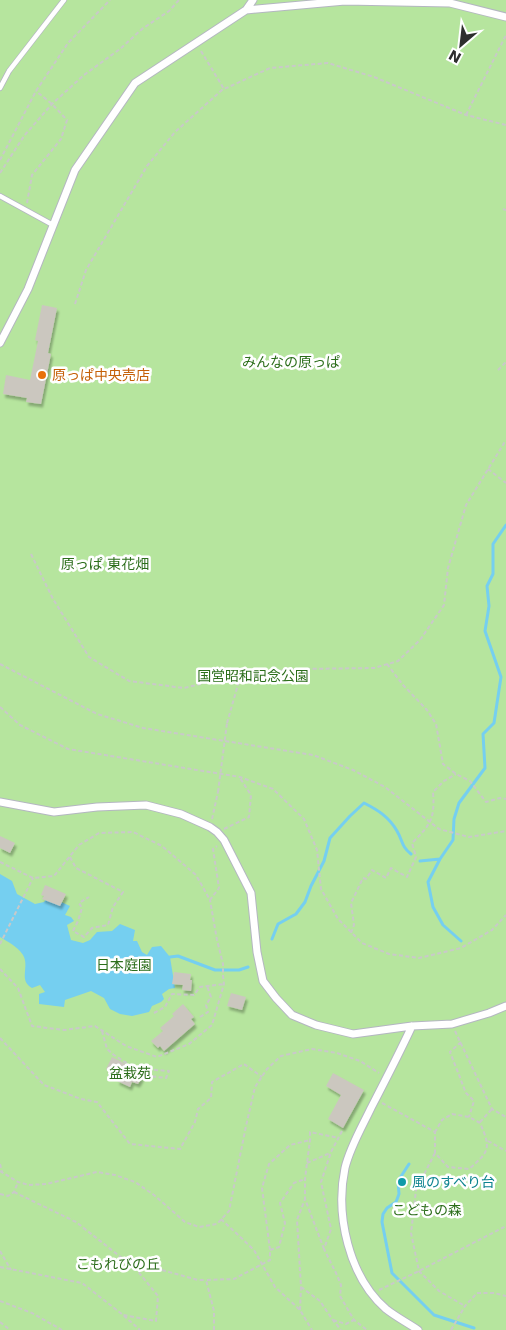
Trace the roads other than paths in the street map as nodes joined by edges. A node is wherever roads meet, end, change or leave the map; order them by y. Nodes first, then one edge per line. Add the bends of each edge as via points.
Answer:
1 (64, 0) edge
2 (253, 0) edge
3 (344, 1) edge
4 (246, 10) junction
5 (506, 17) edge
6 (0, 88) edge
7 (0, 196) edge
8 (53, 225) junction
9 (0, 343) edge
10 (0, 802) edge
11 (506, 1006) edge
12 (412, 1026) junction
13 (418, 1330) edge

1 - 6 lane via 9,71
2 - 4 street
3 - 4 street
3 - 5 street via 450,3
4 - 8 street via 135,83 74,170
7 - 8 lane
8 - 9 street via 28,289
10 - 12 street via 54,812 146,805 181,814 210,827 224,840 251,893 263,981 292,1014 316,1026 353,1034
11 - 12 street via 452,1024
12 - 13 street via 355,1141 346,1168 342,1205 347,1241 356,1267 371,1293 387,1310

